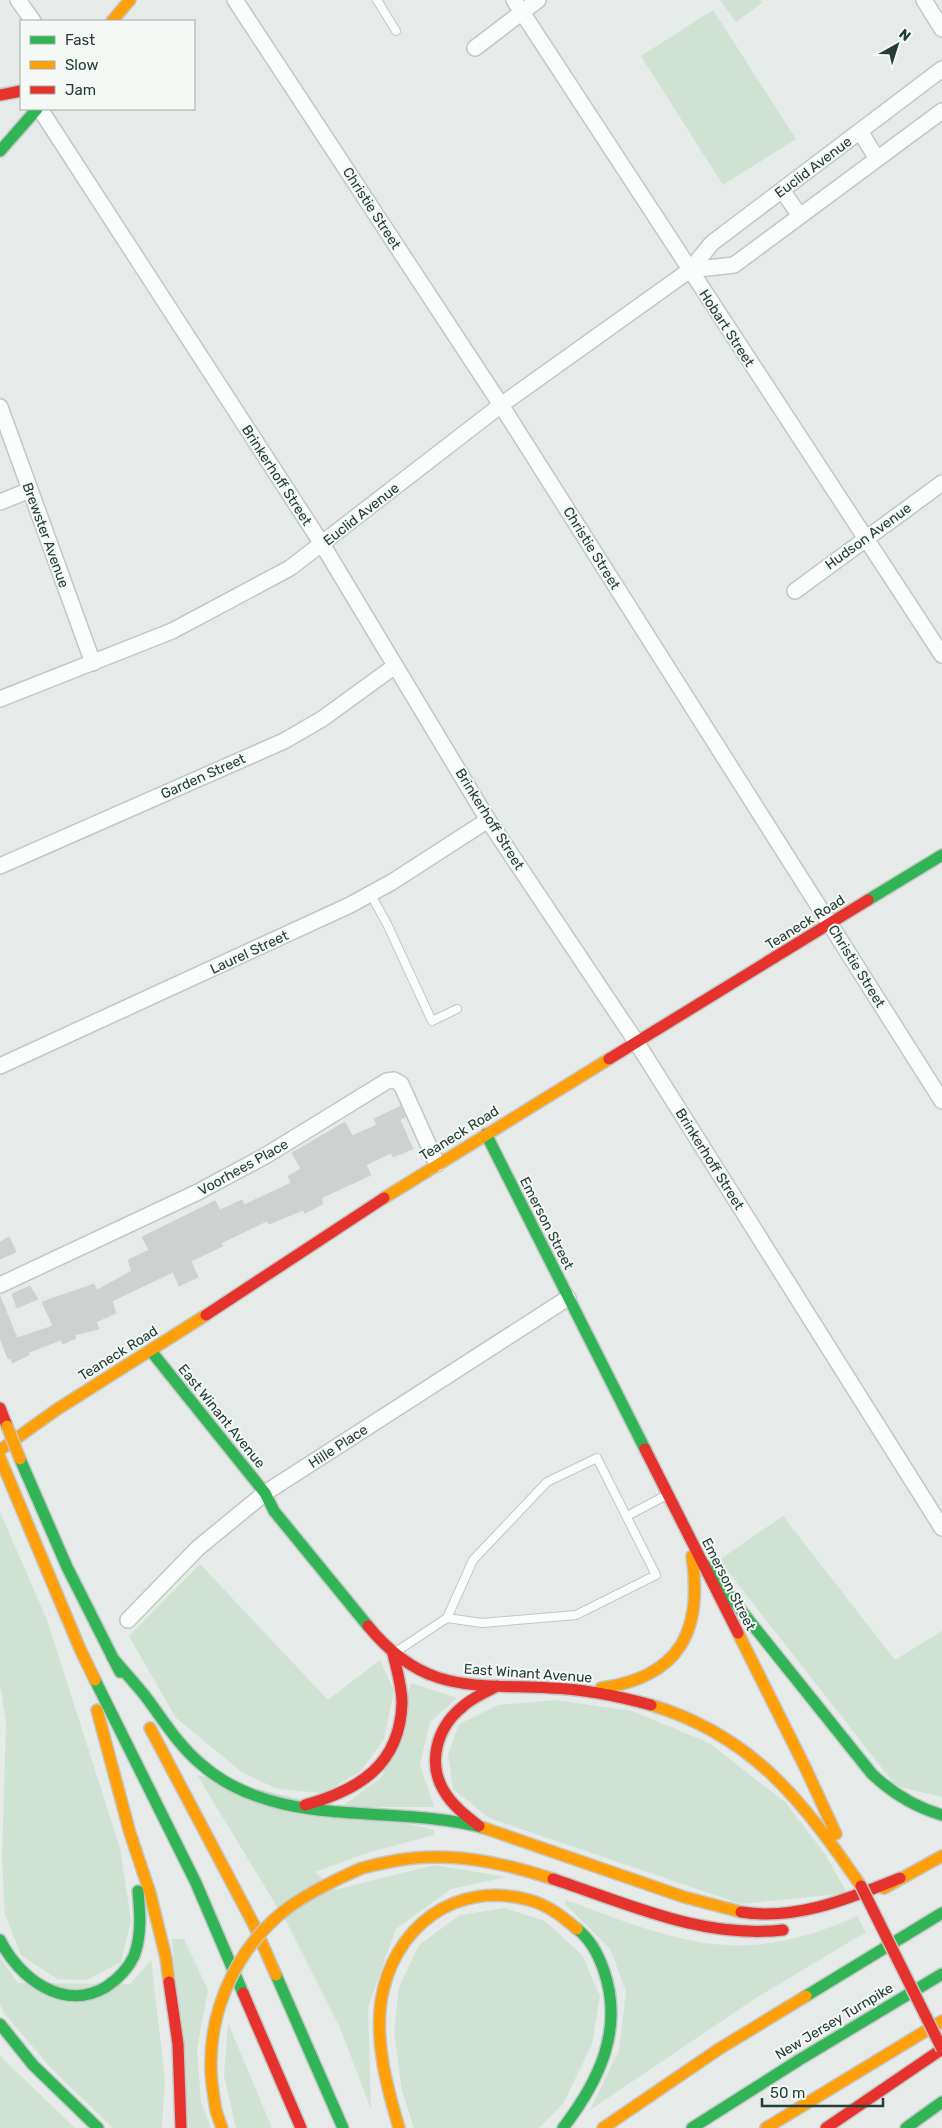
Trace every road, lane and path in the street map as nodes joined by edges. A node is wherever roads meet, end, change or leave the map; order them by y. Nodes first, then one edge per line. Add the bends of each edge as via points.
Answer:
1 (18, 0) edge
2 (130, 0) edge
3 (235, 0) edge
4 (377, 0) edge
5 (514, 0) edge
6 (538, 0) edge
7 (924, 0) edge
8 (522, 13) junction
9 (32, 20) edge
10 (113, 20) edge
11 (942, 28) edge
12 (396, 31) dead end
13 (475, 48) dead end
14 (942, 69) edge
15 (20, 91) edge
16 (0, 95) edge
17 (38, 110) edge
18 (40, 110) edge
19 (942, 111) edge
20 (860, 131) junction
21 (0, 151) edge
22 (877, 159) junction
23 (782, 190) junction
24 (800, 216) junction
25 (690, 270) junction
26 (501, 404) junction
27 (0, 407) edge
28 (942, 483) edge
29 (30, 490) junction
30 (0, 502) edge
31 (866, 538) junction
32 (322, 544) junction
33 (795, 590) dead end
34 (942, 655) edge
35 (93, 663) junction
36 (395, 666) junction
37 (0, 699) edge
38 (488, 820) junction
39 (942, 855) edge
40 (0, 866) edge
41 (371, 895) junction
42 (830, 924) junction
43 (457, 1009) dead end
44 (637, 1043) junction
45 (0, 1066) edge
46 (942, 1101) edge
47 (486, 1134) junction
48 (437, 1164) junction
49 (0, 1285) edge
50 (568, 1298) junction
51 (151, 1350) junction
52 (0, 1408) edge
53 (0, 1450) edge
54 (0, 1458) edge
55 (266, 1493) junction
56 (668, 1495) junction
57 (627, 1516) junction
58 (942, 1528) edge
59 (685, 1532) junction
60 (699, 1558) junction
61 (447, 1618) junction
62 (128, 1620) dead end
63 (80, 1648) junction
64 (393, 1654) junction
65 (112, 1657) junction
66 (497, 1686) junction
67 (566, 1688) junction
68 (294, 1808) junction
69 (942, 1815) edge
70 (479, 1826) junction
71 (130, 1833) junction
72 (942, 1856) edge
73 (900, 1878) junction
74 (861, 1886) junction
75 (838, 1913) dead end
76 (942, 1913) edge
77 (796, 1927) dead end
78 (0, 1940) edge
79 (942, 1974) edge
80 (942, 2021) edge
81 (0, 2024) edge
82 (942, 2049) edge
83 (942, 2102) edge
84 (98, 2128) edge
85 (182, 2128) edge
86 (222, 2128) edge
87 (301, 2128) edge
88 (343, 2128) edge
89 (399, 2128) edge
90 (563, 2128) edge
91 (603, 2128) edge
92 (692, 2128) edge
93 (766, 2128) edge
94 (826, 2128) edge
95 (906, 2128) edge

1 - 9 street
2 - 10 main road
3 - 26 street, Christie Street
4 - 12 lane
5 - 8 street, Hobart Street
6 - 8 street
7 - 11 street
8 - 13 street
8 - 25 street, Hobart Street
14 - 20 street, Euclid Avenue
15 - 16 main road
17 - 21 main road
18 - 32 street, Brinkerhoff Street
19 - 22 street, Euclid Avenue
20 - 22 street
20 - 23 street, Euclid Avenue
22 - 24 street, Euclid Avenue
23 - 24 street
23 - 25 street, Euclid Avenue via 712,243
24 - 25 street, Euclid Avenue via 734,265
25 - 26 street, Euclid Avenue
25 - 31 street, Hobart Street
26 - 32 street, Euclid Avenue
26 - 42 street, Christie Street
27 - 29 street, Brewster Avenue
28 - 31 street, Hudson Avenue
29 - 30 street
29 - 35 street, Brewster Avenue
31 - 33 street, Hudson Avenue
31 - 34 street, Hobart Street
32 - 35 street, Euclid Avenue via 290,568 172,631
32 - 36 street, Brinkerhoff Street
35 - 37 street, Euclid Avenue
36 - 38 street, Brinkerhoff Street
36 - 40 street, Garden Street via 322,719 284,741
38 - 41 street, Laurel Street
38 - 44 street, Brinkerhoff Street
39 - 42 main road, Teaneck Road
41 - 43 lane via 432,1021
41 - 45 street, Laurel Street
42 - 44 main road, Teaneck Road
42 - 46 street, Christie Street
44 - 47 main road, Teaneck Road
44 - 58 street, Brinkerhoff Street
47 - 48 main road, Teaneck Road
47 - 50 main road, Emerson Street
48 - 49 street, Voorhees Place via 401,1084 394,1080 386,1081 265,1156 198,1192
48 - 51 main road, Teaneck Road
50 - 55 street, Hille Place
50 - 56 main road, Emerson Street
51 - 53 main road, Teaneck Road
51 - 55 main road, East Winant Avenue
52 - 65 main road, bridge via 52,1534
54 - 63 main road
55 - 62 street, Hille Place via 198,1548
55 - 64 main road, East Winant Avenue via 274,1511
56 - 57 lane
56 - 59 main road, Emerson Street
57 - 61 lane via 656,1575 576,1615 482,1622
57 - 61 lane via 597,1458 547,1482 473,1560
59 - 60 main road, Emerson Street
59 - 67 main road via 696,1599 690,1627 676,1652 654,1671 631,1683 610,1688
60 - 69 main road via 876,1779 902,1800
60 - 74 main road, Emerson Street
61 - 64 lane
63 - 71 main road
63 - 87 main road via 196,1883
64 - 66 main road, East Winant Avenue via 418,1671 440,1680
64 - 68 main road via 402,1704 398,1729 389,1752 374,1772 354,1788 330,1799
65 - 68 main road via 183,1749 198,1763 238,1788
65 - 88 main road via 254,1925
66 - 67 main road, East Winant Avenue
66 - 70 main road via 459,1709 444,1728 436,1747 436,1772 442,1787 456,1806
67 - 74 main road, East Winant Avenue via 639,1701 724,1737 752,1756 787,1788
68 - 70 main road
70 - 73 main road via 690,1899 740,1912 775,1914 810,1910
71 - 78 main road via 139,1896 139,1929 134,1955 118,1978 102,1990 84,1994 51,1991 40,1987 23,1973
71 - 85 main road via 150,1893 170,1980 180,2062
72 - 73 main road
73 - 75 main road
74 - 82 main road, Emerson Street, bridge
76 - 91 main road via 734,2040
77 - 86 main road, bridge via 740,1932 702,1928 509,1866 472,1858 407,1857 362,1868 333,1880 291,1905 256,1938 238,1962 220,2001 213,2027 210,2070
79 - 92 main road, New Jersey Turnpike
80 - 93 main road
81 - 84 main road via 33,2066
82 - 94 main road
83 - 95 main road
89 - 90 main road via 380,2038 382,1998 392,1963 404,1942 430,1915 461,1899 497,1894 522,1897 559,1913 580,1929 596,1950 607,1975 612,2014 608,2041 586,2095

